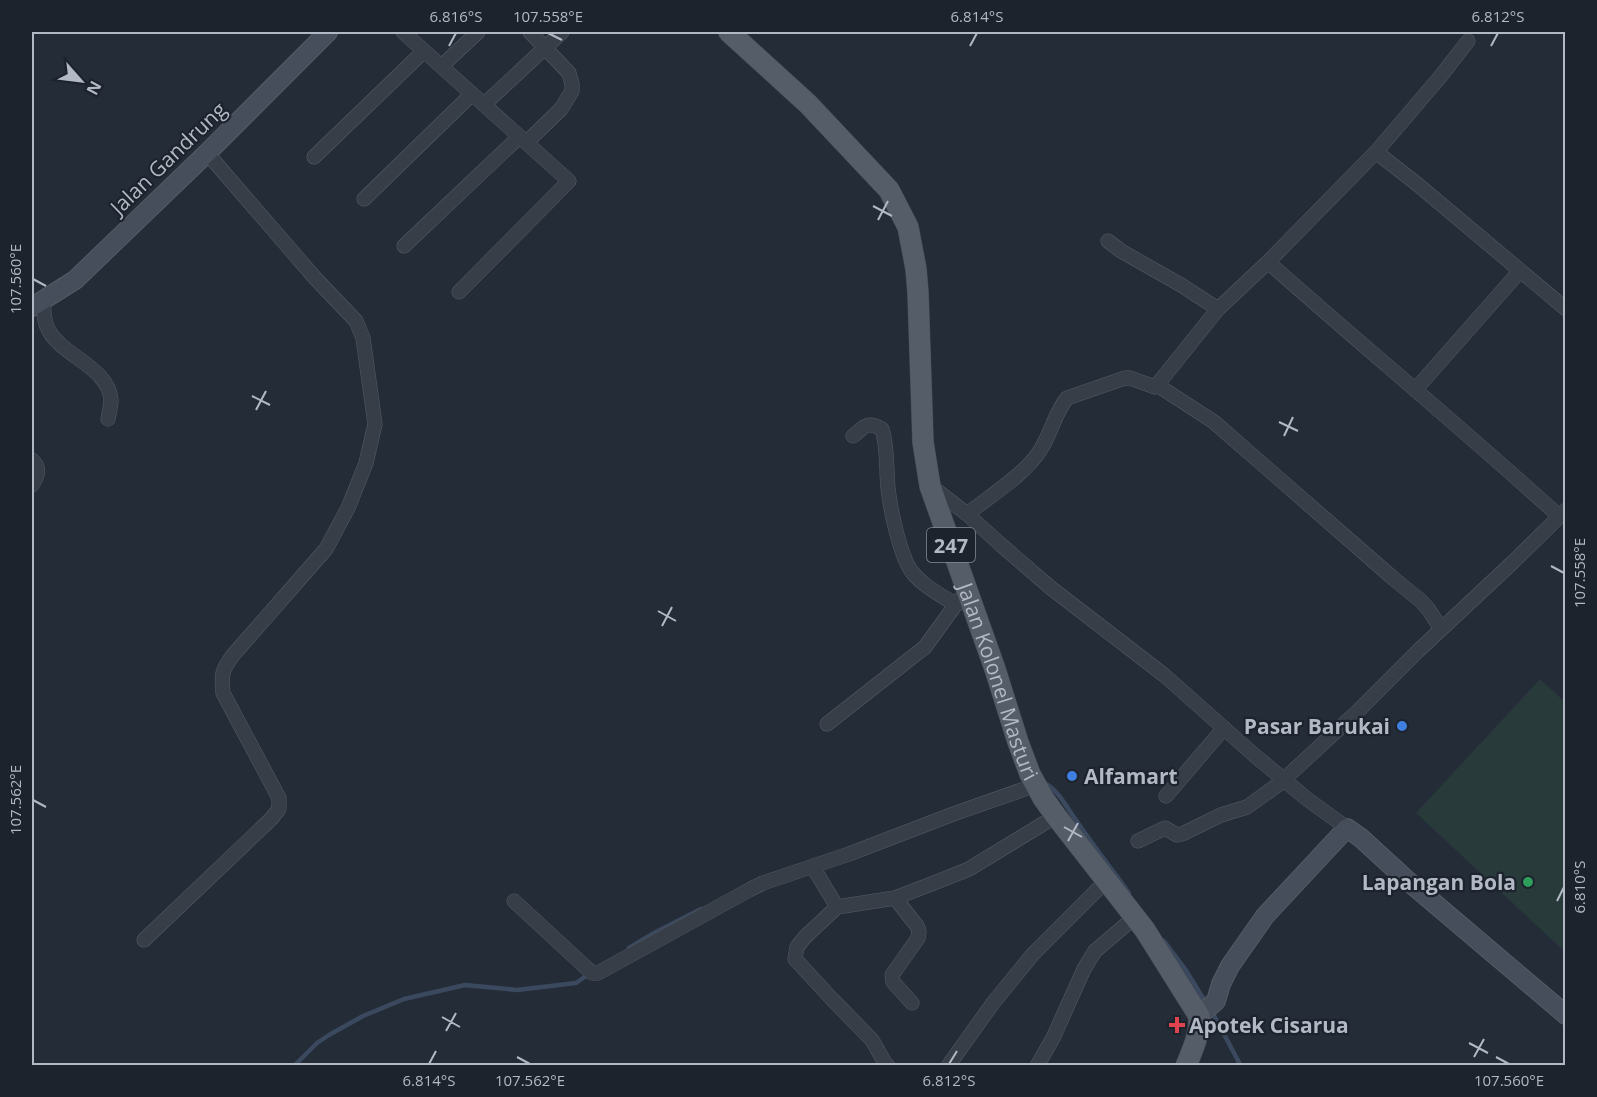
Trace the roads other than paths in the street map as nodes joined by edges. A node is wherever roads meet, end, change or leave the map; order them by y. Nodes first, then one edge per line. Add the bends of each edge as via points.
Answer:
1 (328, 32) edge
2 (403, 32) edge
3 (478, 32) edge
4 (530, 32) edge
5 (562, 32) edge
6 (729, 32) edge
7 (1468, 41) dead end
8 (545, 48) junction
9 (424, 51) junction
10 (447, 61) dead end
11 (472, 94) junction
12 (490, 99) dead end
13 (525, 138) junction
14 (1376, 152) junction
15 (207, 153) junction
16 (314, 157) dead end
17 (364, 199) dead end
18 (1108, 242) dead end
19 (404, 246) dead end
20 (1268, 262) junction
21 (1520, 271) junction
22 (459, 292) dead end
23 (37, 302) edge
24 (1218, 309) junction
25 (1566, 309) edge
26 (1157, 385) junction
27 (1415, 390) junction
28 (108, 419) dead end
29 (853, 436) dead end
30 (32, 460) edge
31 (32, 485) edge
32 (930, 486) junction
33 (1562, 513) edge
34 (967, 514) junction
35 (961, 596) junction
36 (1441, 630) junction
37 (827, 724) dead end
38 (1224, 728) junction
39 (1284, 779) junction
40 (1036, 785) junction
41 (1166, 796) dead end
42 (1056, 816) junction
43 (1347, 828) junction
44 (1138, 841) dead end
45 (813, 867) junction
46 (1107, 880) junction
47 (895, 898) junction
48 (514, 901) dead end
49 (837, 907) junction
50 (1135, 917) junction
51 (144, 940) dead end
52 (912, 1003) dead end
53 (1205, 1011) junction
54 (1566, 1015) edge
55 (888, 1065) edge
56 (948, 1065) edge
57 (1037, 1065) edge
58 (1186, 1065) edge

1 - 15 street, Jalan Gandrung
2 - 9 street
3 - 10 street
4 - 8 street
5 - 8 street
6 - 32 main road, Jalan Kolonel Masturi / 247 via 808,104 889,190 908,227 916,269 923,442
7 - 14 street
8 - 12 street
8 - 13 street via 569,73 572,91 561,109
9 - 11 street
9 - 16 street
11 - 13 street
11 - 17 street
13 - 19 street
13 - 22 street via 569,182
14 - 20 street
14 - 21 street
15 - 23 street, Jalan Gandrung via 75,280
15 - 51 street via 356,321 363,338 375,424 366,463 326,549 233,655 221,678 223,693 279,798 279,809
18 - 24 street
20 - 24 street
20 - 27 street
21 - 25 street
21 - 27 street
23 - 28 street via 55,339 101,378 111,401
24 - 26 street
26 - 34 street via 1125,378 1067,398 1040,451 1026,468
26 - 36 street via 1214,422 1421,601
27 - 33 street
29 - 35 street via 867,425 882,429 888,490 904,558 927,587
30 - 31 street via 38,469
32 - 34 street
32 - 35 main road, Jalan Kolonel Masturi / 247
33 - 36 street
34 - 38 street via 1051,588 1164,675
35 - 37 street via 925,647
35 - 40 main road, Jalan Kolonel Masturi / 247 via 995,669
36 - 39 street
38 - 39 street
38 - 41 street
39 - 43 street
39 - 44 street via 1247,807 1182,834 1165,828
40 - 42 main road, Jalan Kolonel Masturi / 247
40 - 45 street
42 - 46 main road, Jalan Kolonel Masturi / 247
42 - 47 street via 969,868
43 - 53 street via 1265,916 1230,966 1216,1001
43 - 54 street
45 - 48 street via 763,883 598,973
45 - 49 street
46 - 50 main road, Jalan Kolonel Masturi / 247
46 - 56 street via 1033,954
47 - 49 street
47 - 52 street via 919,931 892,975 892,982
49 - 55 street via 805,937 797,947 795,959 872,1040
50 - 53 main road, Jalan Kolonel Masturi / 247
50 - 57 street via 1095,951
53 - 58 main road

